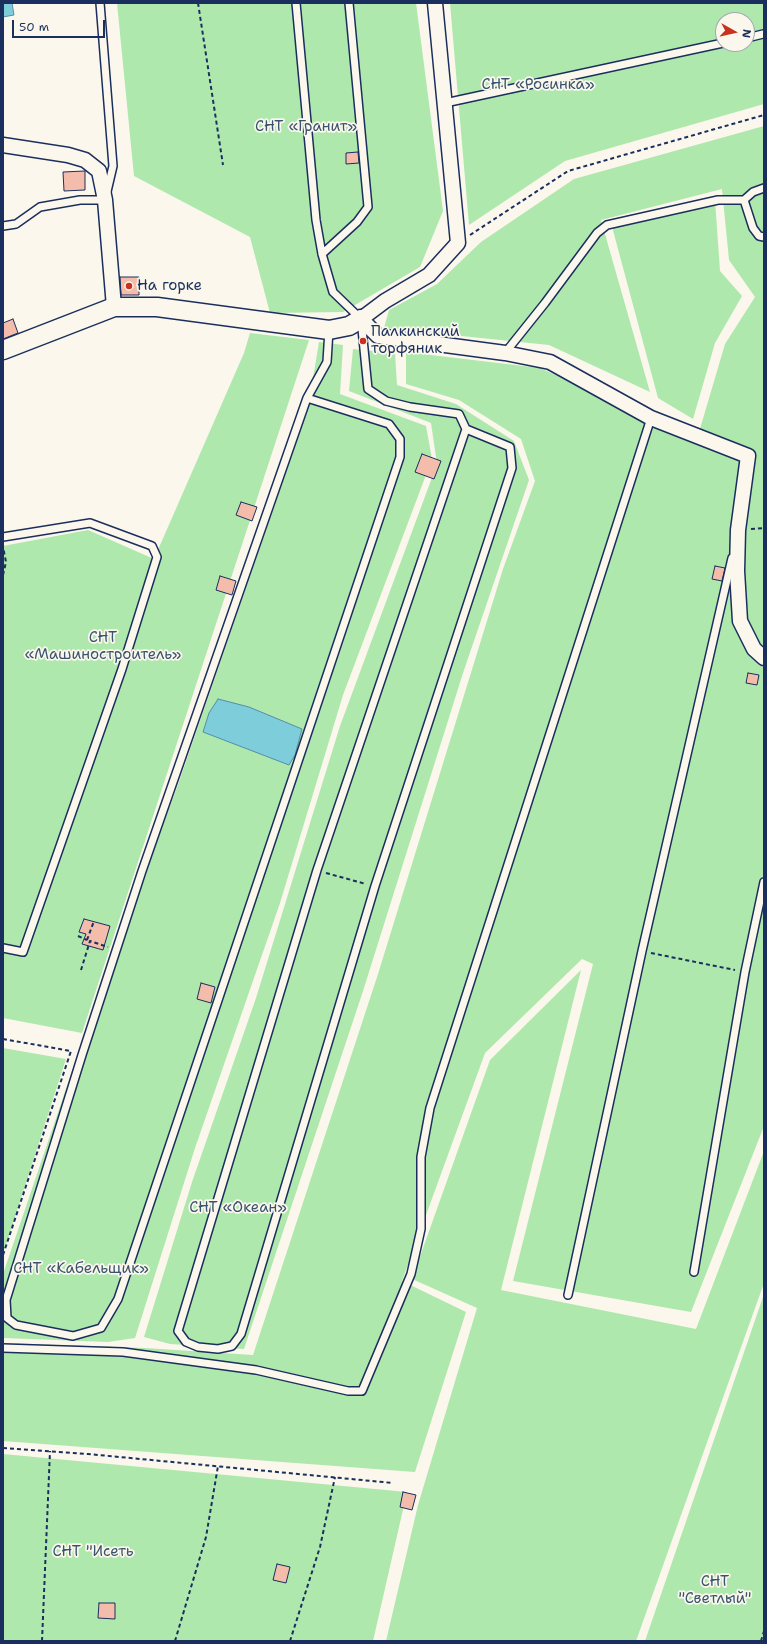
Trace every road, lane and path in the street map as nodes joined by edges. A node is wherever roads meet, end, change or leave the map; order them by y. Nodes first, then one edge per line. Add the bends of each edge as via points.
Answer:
1 (100, 3) edge
2 (198, 3) edge
3 (296, 3) edge
4 (349, 3) edge
5 (435, 3) edge
6 (715, 45) edge
7 (445, 103) junction
8 (764, 115) edge
9 (3, 145) edge
10 (223, 164) dead end
11 (764, 188) edge
12 (105, 200) junction
13 (744, 200) junction
14 (3, 226) edge
15 (764, 237) edge
16 (458, 243) junction
17 (322, 254) junction
18 (114, 307) junction
19 (361, 319) junction
20 (329, 330) junction
21 (3, 350) edge
22 (505, 353) junction
23 (307, 398) junction
24 (651, 418) junction
25 (466, 429) junction
26 (738, 530) junction
27 (3, 538) edge
28 (3, 545) edge
29 (3, 575) edge
30 (764, 658) edge
31 (317, 870) junction
32 (764, 882) edge
33 (375, 886) junction
34 (94, 921) dead end
35 (78, 936) dead end
36 (89, 940) junction
37 (3, 948) edge
38 (111, 948) dead end
39 (642, 951) junction
40 (80, 970) dead end
41 (745, 972) junction
42 (3, 1039) edge
43 (3, 1255) edge
44 (694, 1272) dead end
45 (568, 1295) dead end
46 (3, 1348) edge
47 (3, 1448) edge
48 (50, 1451) junction
49 (218, 1466) junction
50 (335, 1477) junction
51 (393, 1483) dead end
52 (764, 1631) edge
53 (42, 1641) edge
54 (175, 1641) edge
55 (290, 1641) edge
56 (761, 1641) edge

1 - 12 lane via 113,166
2 - 10 path
3 - 17 lane via 316,220
4 - 17 lane via 368,207 357,222
5 - 7 street
6 - 7 lane
7 - 16 street
8 - 16 path via 568,171
9 - 12 street via 85,160 100,171
11 - 13 lane via 753,192
12 - 14 lane via 80,200 40,207 16,224
12 - 18 street
13 - 15 lane via 753,228 759,236
13 - 22 lane via 718,200 607,225 597,233
16 - 19 street via 428,275
17 - 19 lane via 333,292
18 - 20 street via 156,307
18 - 21 street
19 - 20 street via 349,326
19 - 22 street via 378,336
19 - 25 lane via 368,388 386,401 459,414
20 - 23 lane via 328,362
22 - 24 street via 550,362
23 - 23 lane via 142,870 82,1055 6,1300 7,1318 16,1325 73,1336 101,1328 118,1299 400,457 400,439 389,424
24 - 26 street via 748,456
24 - 46 lane via 430,1108 420,1157 421,1229 411,1274 362,1391 348,1391 256,1370 123,1352
25 - 31 lane
25 - 33 lane via 510,447 512,468
26 - 30 street via 740,621 754,649
26 - 39 lane
27 - 37 lane via 90,523 152,546 157,557 122,669 23,952
28 - 29 path via 6,562
31 - 33 path
31 - 33 lane via 178,1331 186,1342 198,1347 218,1349 232,1346 241,1334
32 - 41 lane
34 - 36 path
35 - 36 path
36 - 38 path
36 - 40 path
39 - 41 path
39 - 45 lane
41 - 44 lane
42 - 43 path via 71,1052
47 - 48 path
48 - 49 path
48 - 53 path
49 - 50 path
49 - 54 path via 206,1537
50 - 51 path
50 - 55 path via 320,1547
52 - 56 path

